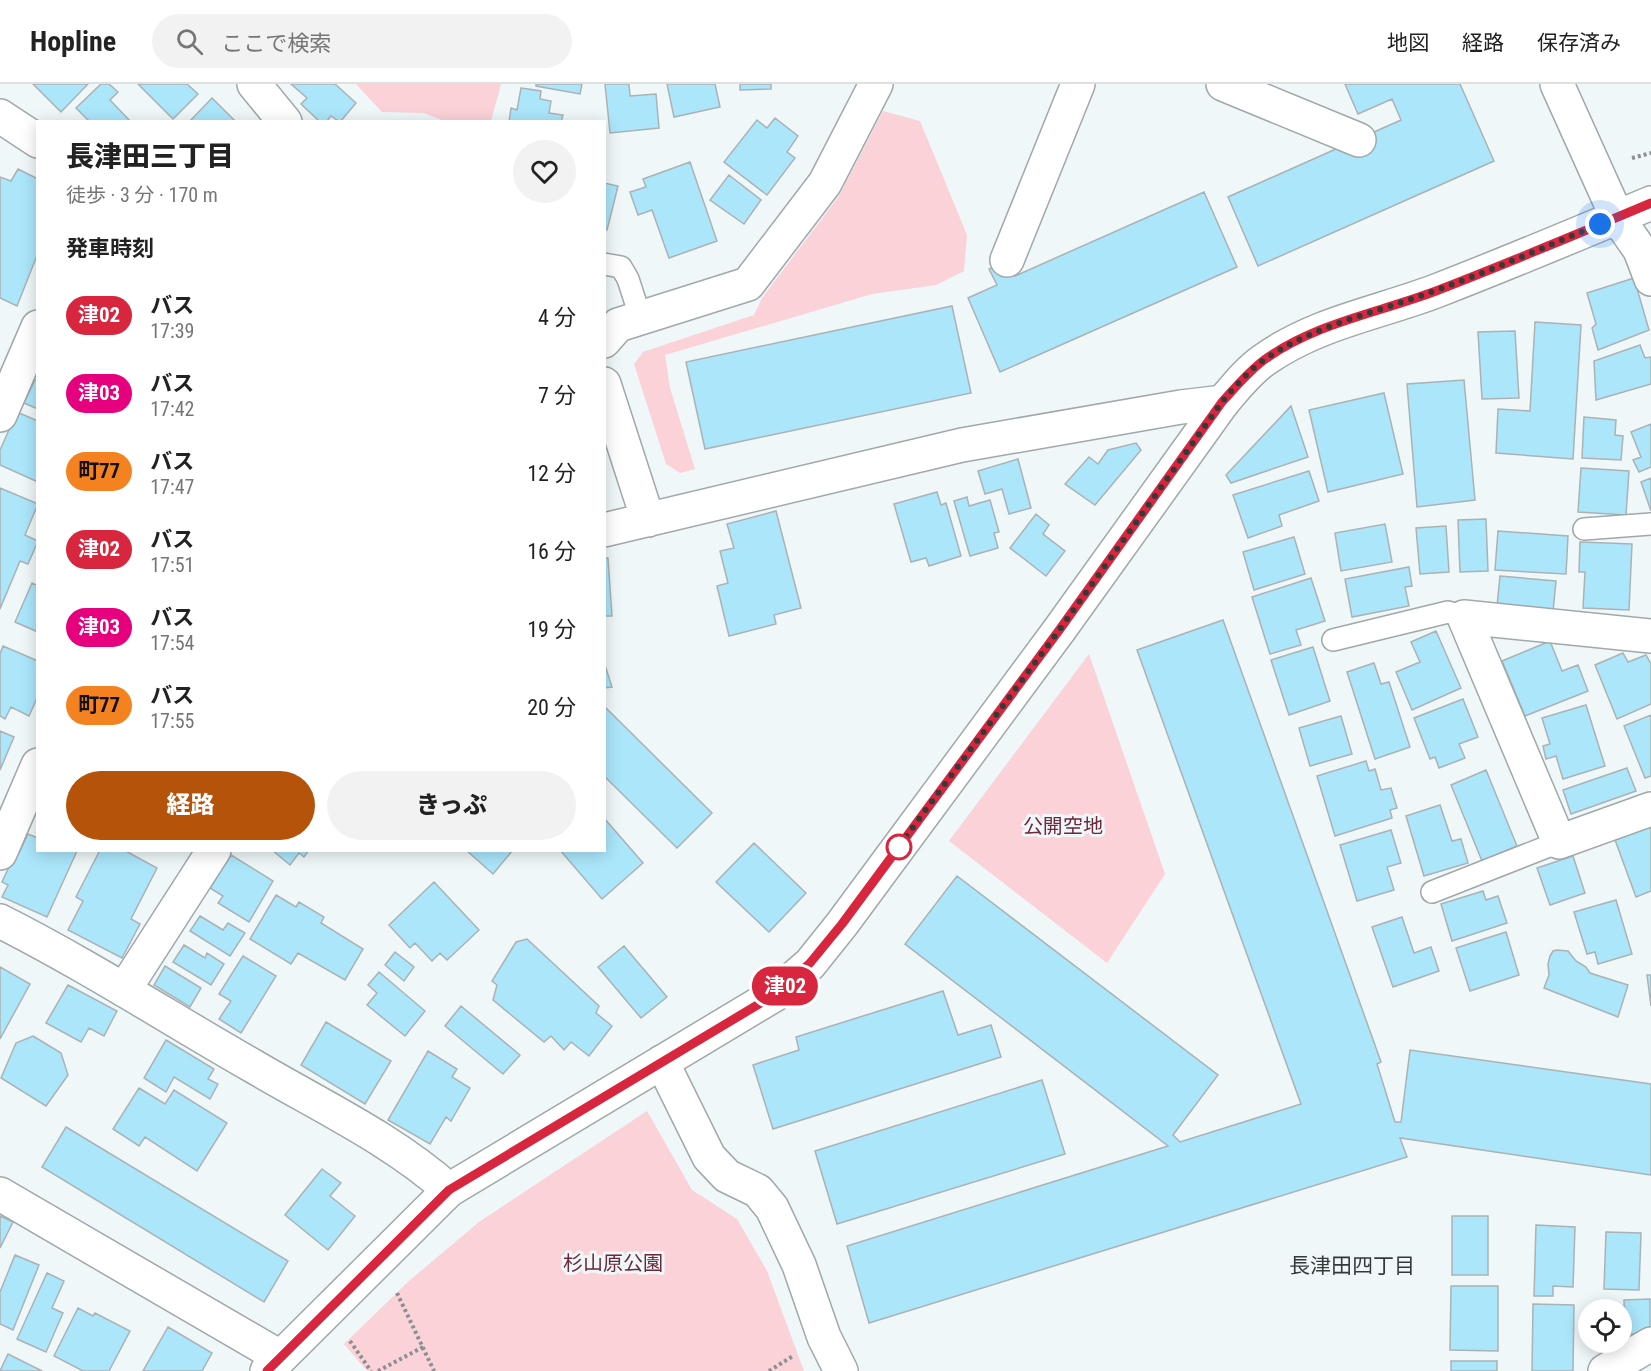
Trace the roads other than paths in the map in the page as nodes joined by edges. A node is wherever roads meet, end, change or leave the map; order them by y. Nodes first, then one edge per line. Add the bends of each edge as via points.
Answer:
1 (254, 84) edge
2 (876, 84) edge
3 (1078, 84) edge
4 (1223, 84) edge
5 (1557, 84) edge
6 (0, 116) edge
7 (283, 120) edge
8 (36, 140) edge
9 (1359, 140) dead end
10 (1651, 203) edge
11 (1617, 218) junction
12 (1007, 260) dead end
13 (606, 264) edge
14 (1651, 279) edge
15 (640, 316) junction
16 (36, 332) edge
17 (606, 339) edge
18 (606, 390) edge
19 (1222, 402) junction
20 (0, 415) edge
21 (648, 520) junction
22 (1651, 524) edge
23 (1584, 529) dead end
24 (606, 530) edge
25 (1464, 617) junction
26 (1651, 636) edge
27 (1333, 640) dead end
28 (36, 770) edge
29 (1651, 809) edge
30 (1559, 842) junction
31 (213, 852) edge
32 (0, 853) edge
33 (1432, 892) dead end
34 (0, 921) edge
35 (124, 990) junction
36 (662, 1062) junction
37 (449, 1190) junction
38 (0, 1194) edge
39 (1651, 1344) edge
40 (273, 1364) edge
41 (841, 1371) edge
42 (1605, 1371) edge

1 - 7 street
2 - 15 street via 825,183 748,284
3 - 12 street
4 - 9 street
5 - 11 street
6 - 8 street
10 - 11 street
11 - 14 street via 1640,250
11 - 19 street via 1433,292 1348,318 1303,337 1263,360
13 - 15 lane via 621,267
15 - 17 street via 618,324
16 - 20 street
18 - 21 street
19 - 21 street via 962,445
19 - 36 street via 1053,639 810,963 774,995
21 - 24 street
22 - 23 lane
25 - 26 street
25 - 27 lane via 1448,612
25 - 30 street
28 - 32 street
29 - 30 street
30 - 33 lane
31 - 35 street
34 - 35 street
35 - 37 street via 369,1134 427,1170
36 - 37 street
36 - 41 street via 709,1157 727,1176 758,1191 772,1208 800,1265 824,1337
37 - 40 street
38 - 40 street
39 - 42 street

